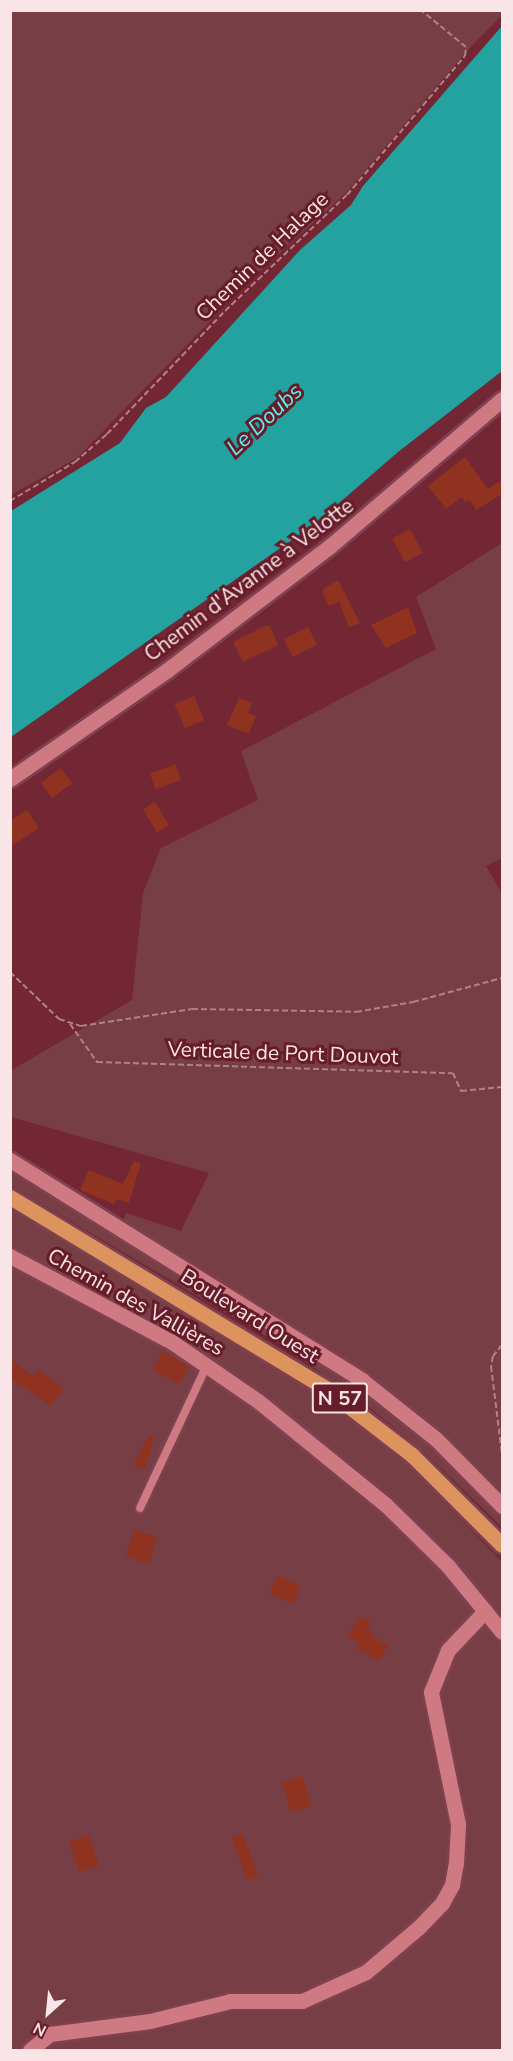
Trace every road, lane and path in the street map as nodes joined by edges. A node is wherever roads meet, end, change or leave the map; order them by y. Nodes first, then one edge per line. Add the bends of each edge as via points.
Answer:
1 (421, 10) edge
2 (502, 399) edge
3 (10, 501) edge
4 (10, 779) edge
5 (10, 972) edge
6 (502, 978) edge
7 (70, 1024) junction
8 (502, 1087) edge
9 (10, 1160) edge
10 (10, 1197) edge
11 (10, 1256) edge
12 (502, 1345) edge
13 (207, 1364) junction
14 (502, 1454) edge
15 (502, 1506) edge
16 (140, 1508) dead end
17 (502, 1545) edge
18 (485, 1611) junction
19 (502, 1632) edge
20 (30, 2050) edge

1 - 3 path, Chemin de Halage via 466,47 465,56 347,195 225,311 107,434 75,462
2 - 4 street, Chemin d'Avanne à Velotte via 329,547 166,671
5 - 7 path via 49,1011
6 - 7 path via 413,1002 356,1012 192,1010 88,1025
7 - 8 path, Verticale de Port Douvot via 97,1062 453,1072 461,1091
9 - 15 street via 363,1381 436,1439
10 - 17 main road, Boulevard Ouest / N 57 via 254,1341 349,1405 435,1476
11 - 13 street, Chemin des Vallières
12 - 14 path via 491,1366
13 - 16 lane
13 - 18 street, Chemin des Vallières via 386,1504 448,1566
18 - 19 street, Chemin des Vallières
18 - 20 street via 448,1650 431,1692 458,1824 452,1885 442,1903 419,1927 366,1972 302,2001 230,2001 150,2021 50,2034

